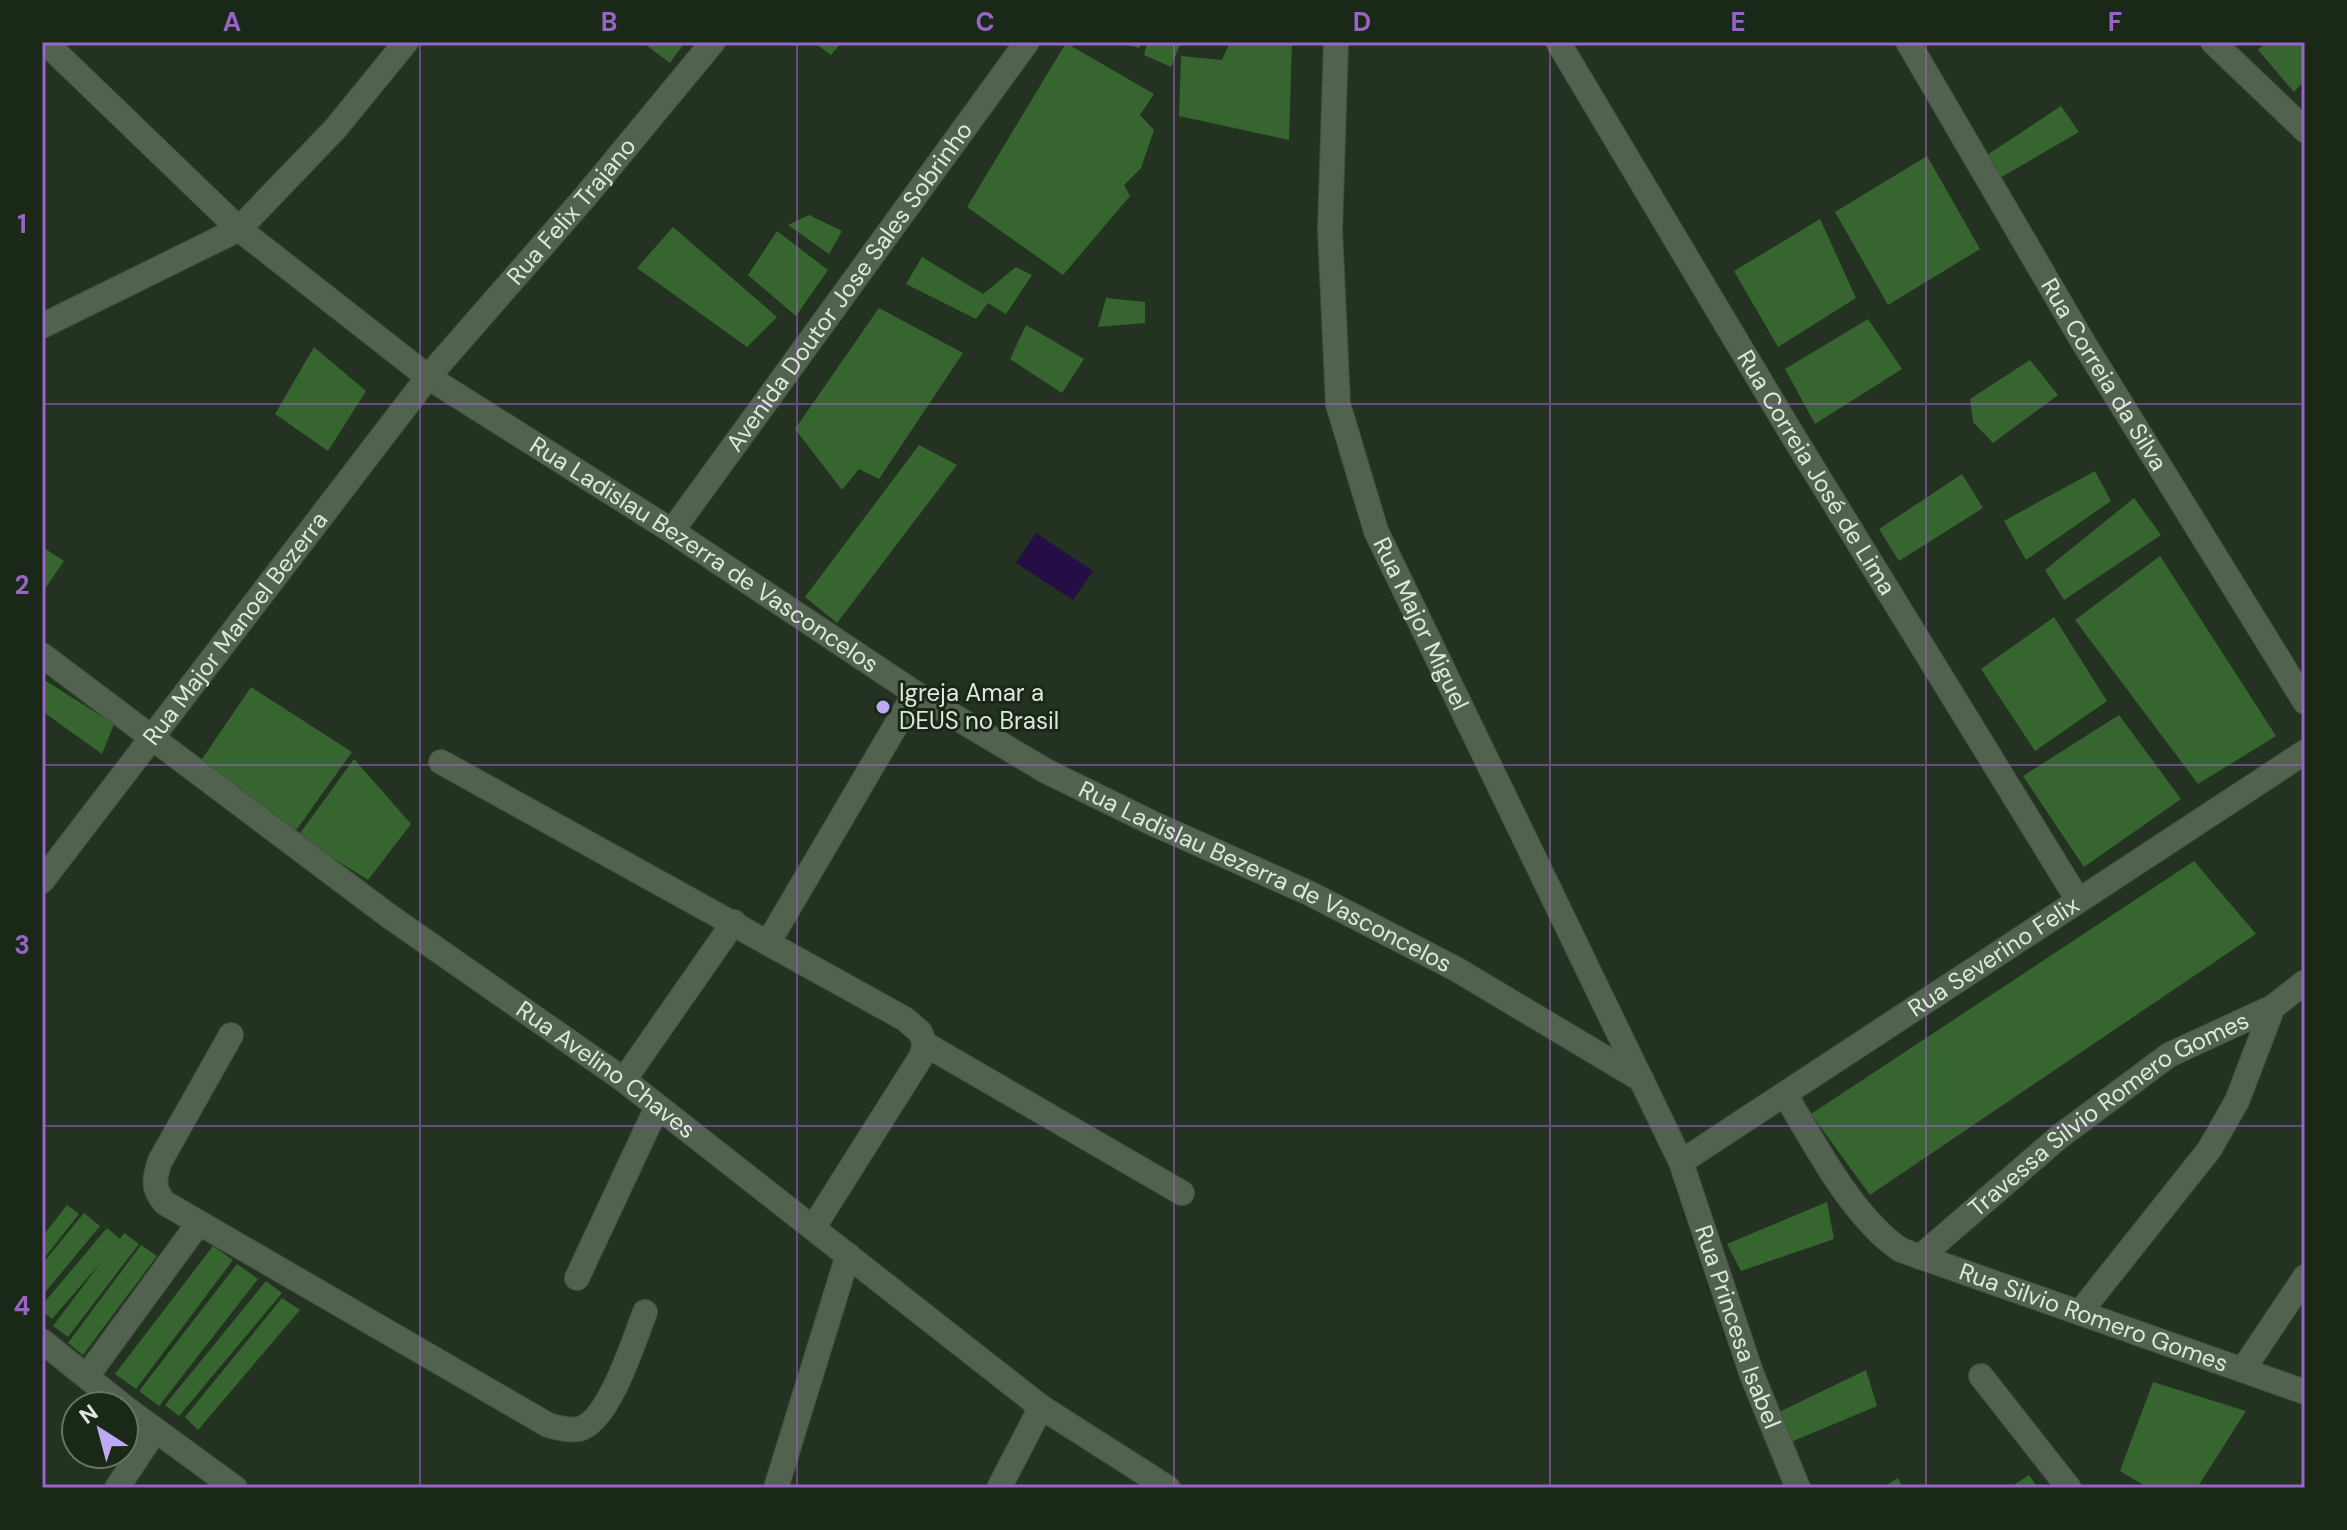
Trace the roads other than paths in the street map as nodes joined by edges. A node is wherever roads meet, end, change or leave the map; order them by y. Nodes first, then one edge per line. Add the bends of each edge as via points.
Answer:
1 (45, 42) edge
2 (406, 42) edge
3 (713, 42) edge
4 (1027, 42) edge
5 (1336, 42) edge
6 (1558, 42) edge
7 (1908, 42) edge
8 (2213, 42) edge
9 (2305, 130) edge
10 (239, 229) junction
11 (42, 326) edge
12 (428, 377) junction
13 (672, 531) junction
14 (42, 655) edge
15 (915, 693) junction
16 (2305, 702) edge
17 (152, 739) junction
18 (2305, 752) edge
19 (441, 762) dead end
20 (42, 881) edge
21 (2078, 900) junction
22 (734, 922) junction
23 (768, 943) junction
24 (2305, 982) edge
25 (2273, 1007) junction
26 (231, 1035) dead end
27 (925, 1044) junction
28 (624, 1080) junction
29 (1642, 1080) junction
30 (1785, 1094) junction
31 (657, 1107) junction
32 (1681, 1162) junction
33 (1182, 1193) dead end
34 (198, 1224) junction
35 (813, 1228) junction
36 (848, 1255) junction
37 (1920, 1257) junction
38 (2305, 1277) edge
39 (577, 1278) dead end
40 (2081, 1311) junction
41 (645, 1312) dead end
42 (42, 1341) edge
43 (2244, 1368) junction
44 (87, 1376) junction
45 (1981, 1376) dead end
46 (104, 1390) edge
47 (2305, 1392) edge
48 (1041, 1407) junction
49 (140, 1420) edge
50 (154, 1432) junction
51 (117, 1488) edge
52 (235, 1488) edge
53 (776, 1488) edge
54 (999, 1488) edge
55 (1168, 1488) edge
56 (1798, 1488) edge
57 (2069, 1488) edge

1 - 10 street, Rua Ladislau Bezerra de Vasconcelos
2 - 10 street via 335,129
3 - 12 street, Rua Felix Trajano
4 - 13 street, Avenida Doutor Jose Sales Sobrinho
5 - 29 street, Rua Major Miguel via 1330,230 1338,404 1376,531
6 - 21 street, Rua Correia José de Lima
7 - 16 street, Rua Correia da Silva via 2083,342
8 - 9 street
10 - 11 street
10 - 12 street, Rua Ladislau Bezerra de Vasconcelos
12 - 13 street, Rua Ladislau Bezerra de Vasconcelos
12 - 17 street, Rua Major Manoel Bezerra
13 - 15 street, Rua Ladislau Bezerra de Vasconcelos
14 - 17 street, Rua Avelino Chaves
15 - 23 street
15 - 29 street, Rua Ladislau Bezerra de Vasconcelos via 1046,771 1311,894 1456,969
17 - 20 street, Rua Major Manoel Bezerra
17 - 28 street, Rua Avelino Chaves via 389,916
18 - 21 street, Rua Severino Felix
19 - 22 street
21 - 30 street, Rua Severino Felix
22 - 23 street
22 - 28 street
23 - 27 street via 905,1019
24 - 25 street, Travessa Silvio Romero Gomes
25 - 37 street, Travessa Silvio Romero Gomes via 2169,1055 2059,1137
25 - 40 street via 2237,1101 2209,1150
26 - 34 street via 154,1179 165,1203
27 - 33 street
27 - 35 street
28 - 31 street, Rua Avelino Chaves
29 - 32 street, Rua Major Miguel
30 - 32 street, Rua Severino Felix
30 - 37 street, Rua Silvio Romero Gomes via 1885,1240
31 - 35 street, Rua Avelino Chaves
31 - 39 street
32 - 56 street, Rua Princesa Isabel via 1752,1375
34 - 41 street via 548,1425 580,1429 594,1421 605,1407
34 - 44 street
35 - 36 street, Rua Avelino Chaves
36 - 48 street, Rua Avelino Chaves
36 - 53 street
37 - 40 street, Rua Silvio Romero Gomes
38 - 43 street
40 - 43 street, Rua Silvio Romero Gomes
42 - 44 street
43 - 47 street, Rua Silvio Romero Gomes
44 - 46 street
45 - 57 street
48 - 54 street
48 - 55 street, Rua Avelino Chaves
49 - 50 street
50 - 51 street
50 - 52 street

